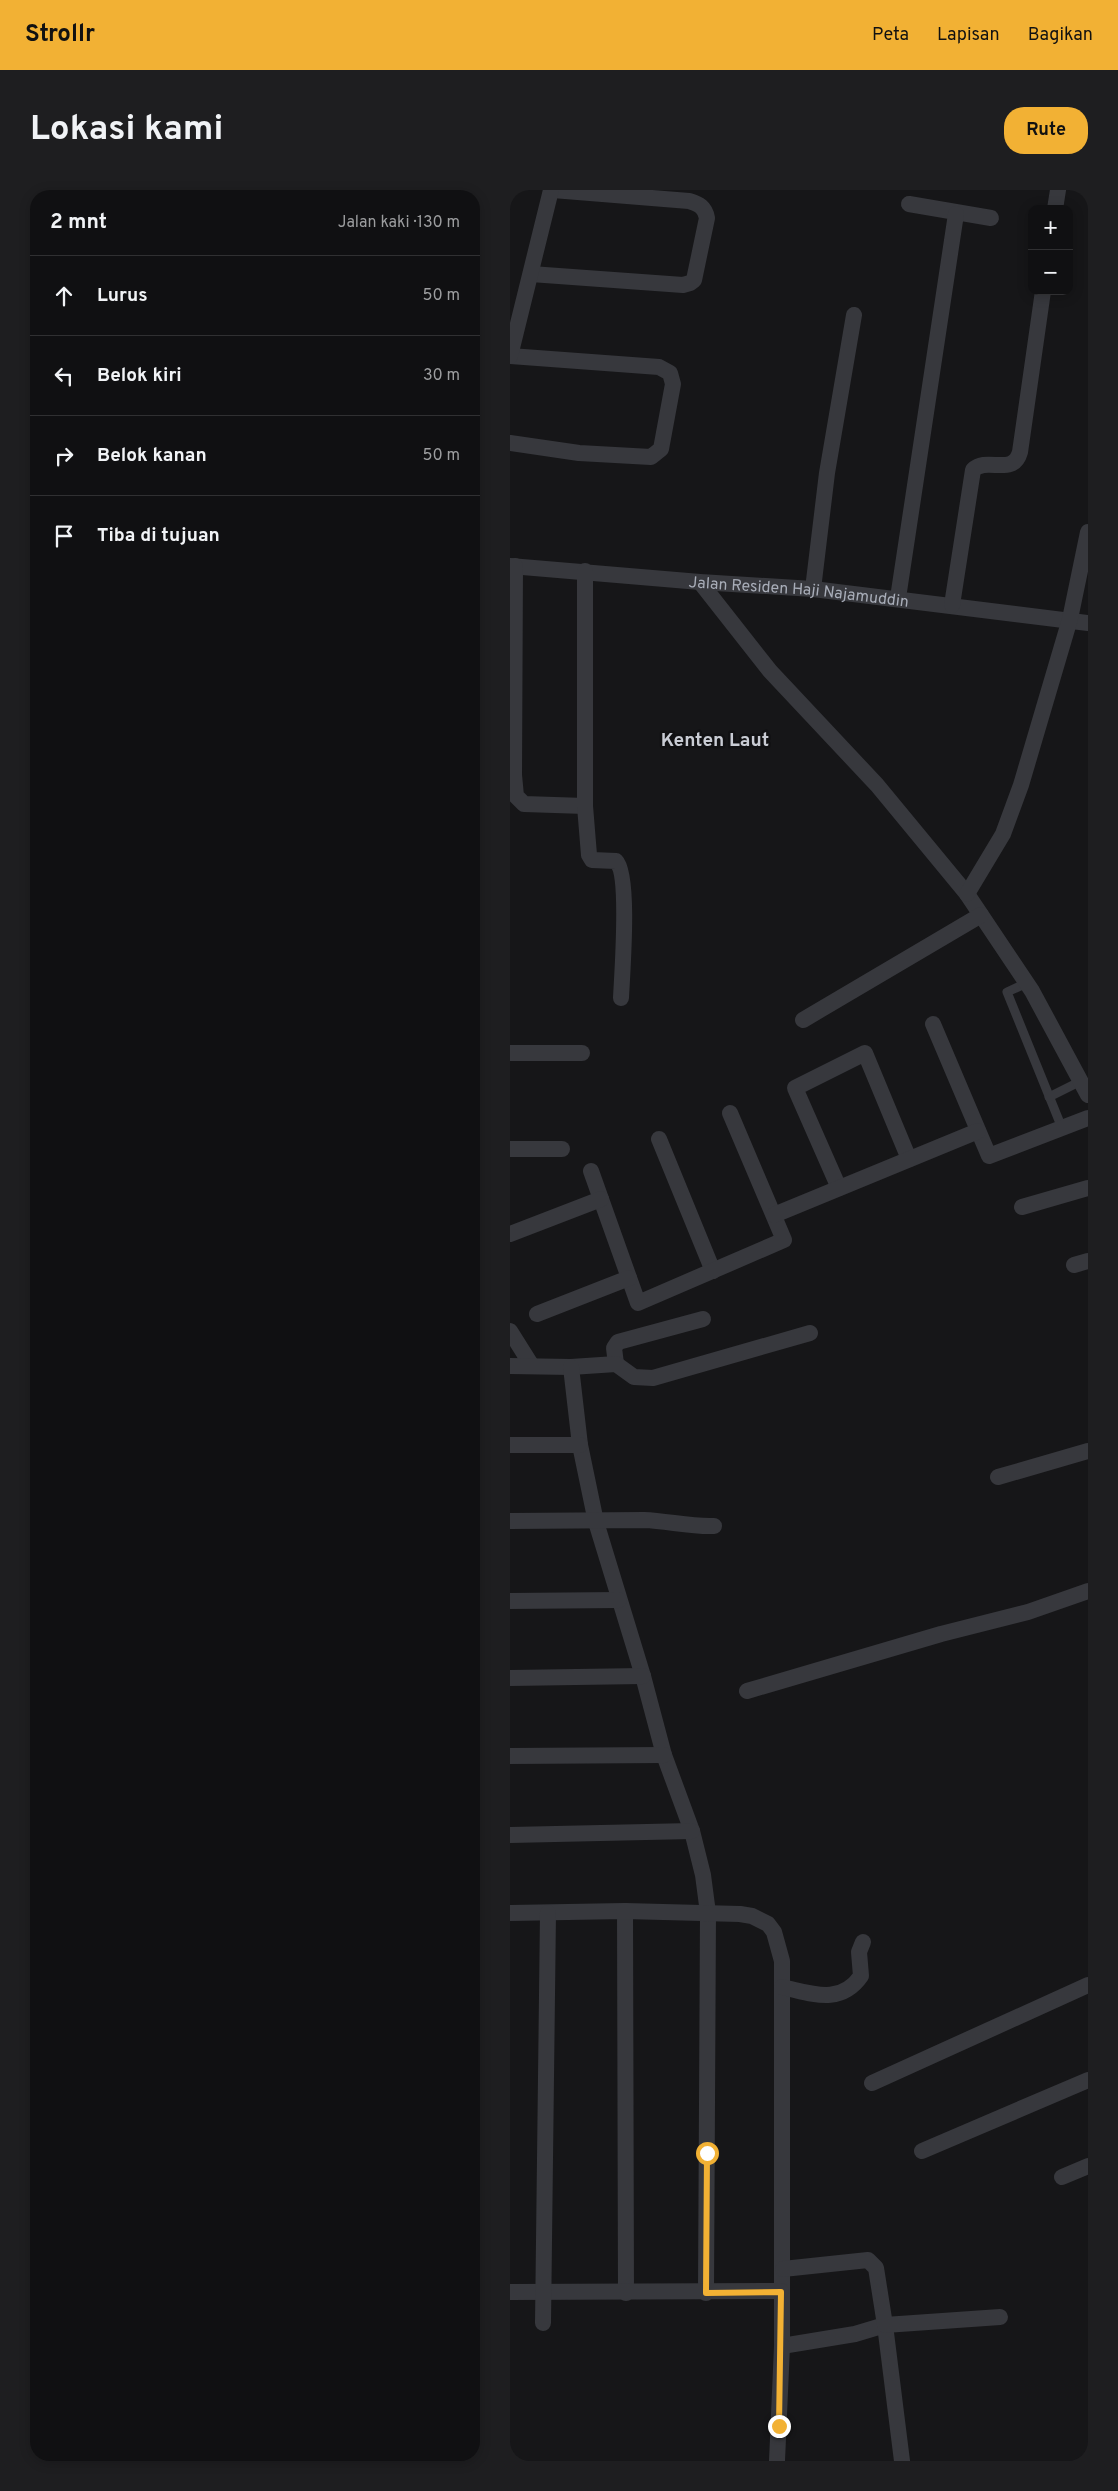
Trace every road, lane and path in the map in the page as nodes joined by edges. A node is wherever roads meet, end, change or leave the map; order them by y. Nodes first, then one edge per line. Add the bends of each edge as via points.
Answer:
1 (552, 190) edge
2 (1058, 190) edge
3 (909, 204) dead end
4 (1056, 205) edge
5 (956, 214) junction
6 (991, 218) dead end
7 (531, 274) junction
8 (1042, 295) edge
9 (854, 315) dead end
10 (510, 356) edge
11 (510, 443) edge
12 (1088, 532) edge
13 (513, 566) edge
14 (585, 571) junction
15 (700, 582) junction
16 (813, 589) junction
17 (898, 598) junction
18 (952, 605) junction
19 (1070, 619) junction
20 (1088, 623) edge
21 (585, 806) junction
22 (967, 894) junction
23 (981, 915) junction
24 (1026, 983) junction
25 (621, 998) dead end
26 (803, 1020) dead end
27 (933, 1024) dead end
28 (510, 1053) edge
29 (582, 1054) dead end
30 (1085, 1088) edge
31 (1049, 1096) junction
32 (730, 1113) dead end
33 (1088, 1118) edge
34 (1062, 1128) junction
35 (978, 1131) junction
36 (659, 1139) dead end
37 (510, 1149) edge
38 (562, 1149) dead end
39 (909, 1159) junction
40 (591, 1171) dead end
41 (839, 1188) junction
42 (1088, 1188) edge
43 (601, 1199) junction
44 (1022, 1207) dead end
45 (774, 1215) junction
46 (510, 1234) edge
47 (712, 1271) junction
48 (629, 1278) junction
49 (537, 1314) dead end
50 (704, 1319) dead end
51 (510, 1331) edge
52 (810, 1333) dead end
53 (616, 1364) junction
54 (510, 1366) edge
55 (532, 1366) junction
56 (571, 1367) junction
57 (510, 1444) edge
58 (580, 1445) junction
59 (1088, 1451) edge
60 (998, 1477) dead end
61 (510, 1521) edge
62 (596, 1522) junction
63 (714, 1526) dead end
64 (1088, 1591) edge
65 (619, 1600) junction
66 (510, 1601) edge
67 (643, 1676) junction
68 (510, 1678) edge
69 (747, 1691) dead end
70 (664, 1755) junction
71 (510, 1756) edge
72 (692, 1831) junction
73 (510, 1835) edge
74 (625, 1911) junction
75 (510, 1913) edge
76 (548, 1913) junction
77 (708, 1914) junction
78 (863, 1942) dead end
79 (1088, 1985) edge
80 (782, 1987) junction
81 (1088, 2080) edge
82 (872, 2083) dead end
83 (922, 2151) dead end
84 (1088, 2166) edge
85 (1062, 2177) dead end
86 (783, 2269) junction
87 (545, 2291) junction
88 (510, 2292) edge
89 (781, 2292) junction
90 (626, 2293) junction
91 (706, 2293) junction
92 (1000, 2317) dead end
93 (543, 2323) dead end
94 (885, 2325) junction
95 (782, 2346) junction
96 (777, 2461) edge
97 (902, 2461) edge

1 - 7 street
1 - 7 street via 696,203 706,211 707,218 694,280 683,285
2 - 4 street
3 - 5 street
5 - 6 street
5 - 17 street
7 - 10 street
8 - 18 street via 1018,458 1010,465 981,465 974,470
9 - 16 street via 827,473
10 - 11 street via 659,367 670,374 673,384 661,449 651,457 579,453
12 - 19 street
13 - 14 street, Jalan Residen Haji Najamuddin
13 - 21 street via 516,796 524,804
14 - 15 street, Jalan Residen Haji Najamuddin
14 - 21 street
15 - 16 street, Jalan Residen Haji Najamuddin
15 - 22 street via 770,671 877,785
16 - 17 street, Jalan Residen Haji Najamuddin
17 - 18 street, Jalan Residen Haji Najamuddin
18 - 19 street, Jalan Residen Haji Najamuddin
19 - 20 street, Jalan Residen Haji Najamuddin
19 - 22 street via 1003,834
21 - 25 street via 590,858 616,861 621,870 624,903
22 - 23 street
23 - 24 street
23 - 26 street
24 - 30 street
24 - 31 lane via 1007,992
27 - 35 street
28 - 29 street
30 - 31 lane
31 - 34 lane
32 - 45 street
33 - 34 street
34 - 35 street via 989,1156
35 - 39 street
36 - 47 street
37 - 38 street
39 - 41 street
39 - 41 street via 864,1053 795,1088
40 - 43 street
41 - 45 street
42 - 44 street
43 - 46 street
43 - 48 street
45 - 47 street via 784,1240
47 - 48 street via 638,1303
48 - 49 street
50 - 53 street via 618,1342 614,1348
51 - 55 street
52 - 53 street via 653,1378 634,1376
53 - 56 street
54 - 55 street
55 - 56 street
56 - 58 street
57 - 58 street
58 - 62 street
59 - 60 street
61 - 62 street
62 - 63 street via 666,1521
62 - 65 street
64 - 69 street via 1028,1612
65 - 66 street
65 - 67 street
67 - 68 street
67 - 70 street
70 - 71 street
70 - 72 street
72 - 73 street
72 - 77 street
74 - 76 street
74 - 77 street
74 - 90 street
75 - 76 street
76 - 87 street
77 - 80 street via 740,1914 768,1924 774,1932 782,1961
77 - 91 street
78 - 80 street via 859,1952 861,1976 846,1991 815,1996
79 - 82 street
80 - 86 street
81 - 83 street
84 - 85 street
86 - 89 street
86 - 94 street via 849,2260 871,2262 876,2268
87 - 88 street
87 - 90 street
87 - 93 street
89 - 91 street
89 - 95 street
90 - 91 street
92 - 94 street
94 - 95 street via 855,2334
94 - 97 street
95 - 96 street

